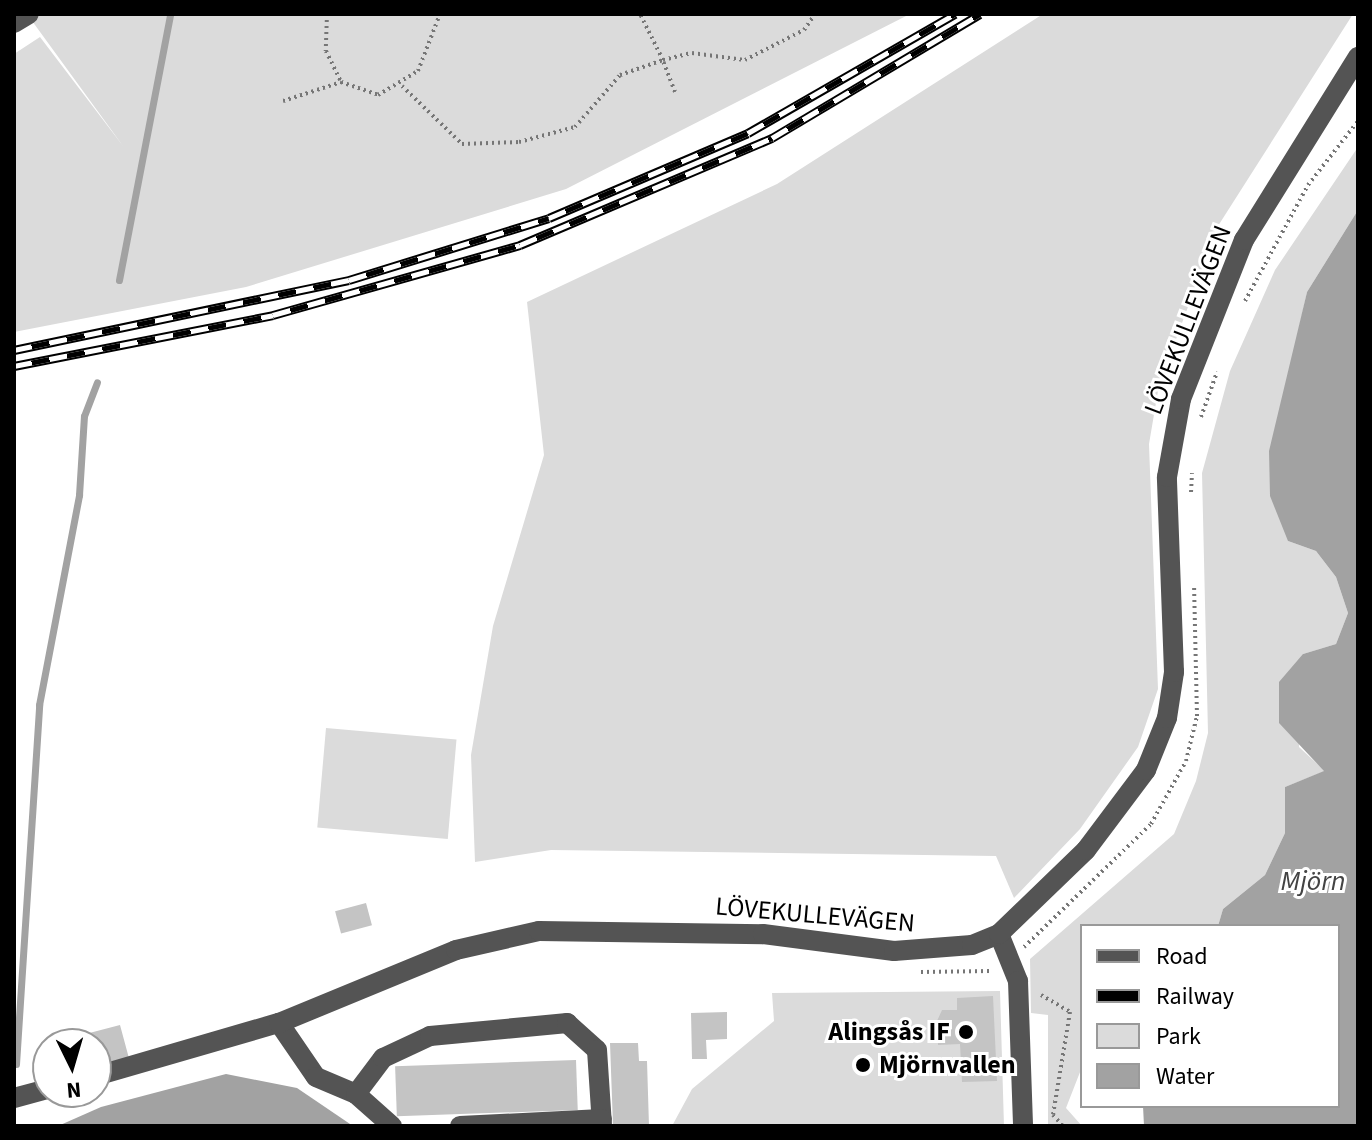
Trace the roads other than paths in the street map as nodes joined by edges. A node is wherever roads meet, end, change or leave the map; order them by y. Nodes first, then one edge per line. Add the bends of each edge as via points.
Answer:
1 (29, 14) edge
2 (14, 23) edge
3 (1358, 57) edge
4 (999, 934) junction
5 (279, 1023) junction
6 (112, 1071) edge
7 (356, 1094) junction
8 (602, 1122) edge
9 (392, 1126) edge
10 (460, 1126) edge
11 (1023, 1126) edge

1 - 2 street
3 - 4 street, LÖVEKULLEVÄGEN via 1244,240 1181,399 1167,477 1174,672 1167,718 1146,770 1086,850
4 - 5 street, LÖVEKULLEVÄGEN via 972,945 894,951 763,934 539,931 456,950
4 - 11 street via 1018,981
5 - 6 street, LÖVEKULLEVÄGEN
5 - 7 street via 316,1077
7 - 8 street via 383,1058 404,1045 547,1021 579,1028 597,1050
7 - 9 street
8 - 10 street

